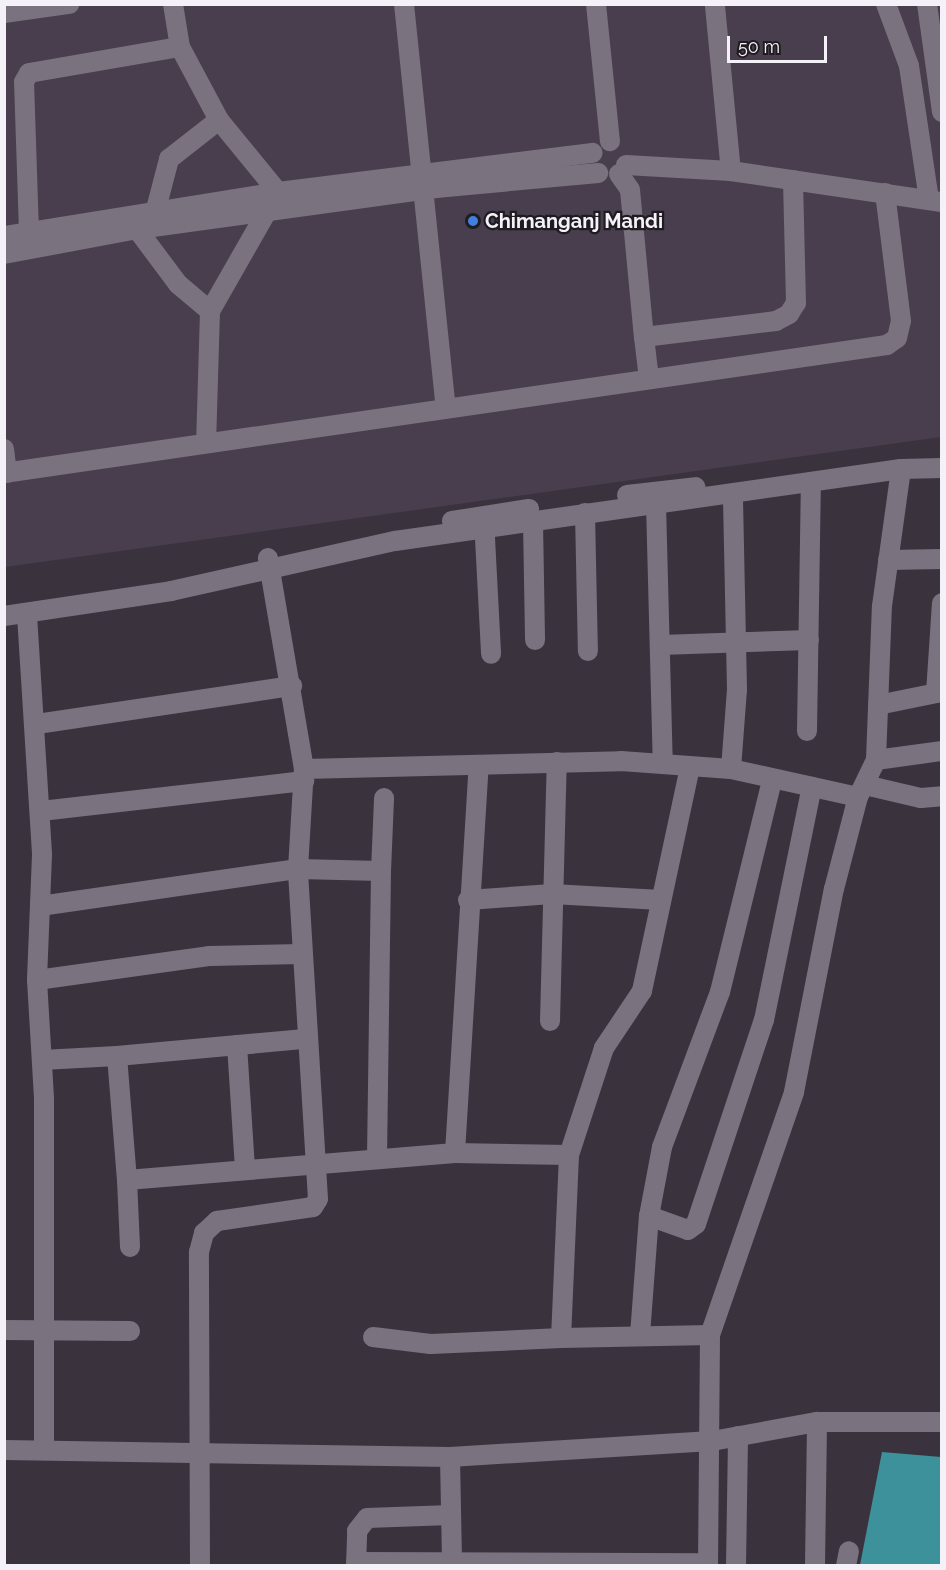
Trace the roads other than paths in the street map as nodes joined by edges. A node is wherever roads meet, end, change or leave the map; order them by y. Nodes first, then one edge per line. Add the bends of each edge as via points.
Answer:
1 (69, 4) edge
2 (173, 4) edge
3 (404, 4) edge
4 (596, 4) edge
5 (886, 4) edge
6 (927, 4) edge
7 (715, 6) dead end
8 (4, 13) edge
9 (180, 47) junction
10 (942, 112) edge
11 (219, 120) junction
12 (610, 141) junction
13 (593, 153) junction
14 (623, 170) junction
15 (731, 171) junction
16 (598, 173) junction
17 (793, 180) junction
18 (425, 182) junction
19 (278, 192) junction
20 (885, 193) junction
21 (935, 201) edge
22 (156, 209) junction
23 (267, 212) junction
24 (132, 222) junction
25 (29, 232) junction
26 (4, 236) edge
27 (4, 254) edge
28 (210, 312) junction
29 (644, 337) junction
30 (649, 379) junction
31 (446, 408) junction
32 (206, 443) junction
33 (4, 449) edge
34 (942, 468) edge
35 (901, 469) junction
36 (6, 473) edge
37 (811, 482) junction
38 (767, 487) junction
39 (733, 495) junction
40 (656, 504) junction
41 (585, 513) junction
42 (533, 522) junction
43 (484, 523) junction
44 (942, 559) edge
45 (888, 560) junction
46 (270, 563) junction
47 (942, 603) edge
48 (4, 604) edge
49 (27, 615) junction
50 (4, 616) edge
51 (535, 640) dead end
52 (809, 640) junction
53 (735, 642) junction
54 (660, 645) junction
55 (588, 651) dead end
56 (491, 654) dead end
57 (292, 686) junction
58 (939, 692) edge
59 (878, 705) junction
60 (37, 724) junction
61 (807, 731) dead end
62 (942, 751) edge
63 (876, 760) junction
64 (557, 762) junction
65 (663, 764) junction
66 (478, 766) junction
67 (690, 767) junction
68 (731, 769) junction
69 (304, 775) junction
70 (772, 780) junction
71 (812, 787) junction
72 (862, 791) junction
73 (942, 796) edge
74 (384, 798) dead end
75 (41, 811) junction
76 (298, 869) junction
77 (381, 871) junction
78 (552, 894) junction
79 (468, 900) junction
80 (661, 900) junction
81 (40, 906) junction
82 (302, 954) junction
83 (37, 980) junction
84 (550, 1021) dead end
85 (305, 1039) junction
86 (237, 1045) junction
87 (117, 1056) junction
88 (42, 1060) junction
89 (455, 1153) junction
90 (569, 1155) junction
91 (377, 1158) junction
92 (316, 1162) junction
93 (245, 1168) junction
94 (127, 1180) junction
95 (649, 1216) junction
96 (130, 1247) dead end
97 (4, 1330) edge
98 (44, 1331) junction
99 (130, 1331) dead end
100 (640, 1335) junction
101 (710, 1335) junction
102 (373, 1337) dead end
103 (561, 1338) junction
104 (817, 1422) junction
105 (942, 1422) edge
106 (738, 1436) junction
107 (712, 1441) junction
108 (4, 1450) edge
109 (44, 1450) junction
110 (201, 1453) junction
111 (450, 1457) junction
112 (451, 1515) junction
113 (356, 1564) edge
114 (600, 1564) edge
115 (708, 1564) edge
116 (452, 1565) edge
117 (551, 1565) edge
118 (200, 1566) edge
119 (736, 1566) edge
120 (815, 1566) edge

1 - 8 street
2 - 9 street
3 - 18 street
4 - 12 street
5 - 21 street via 909,66
6 - 10 street
7 - 15 street
9 - 11 street
9 - 25 street via 28,73 24,82
11 - 19 street
11 - 22 street via 169,159
12 - 13 street
12 - 14 street via 625,149
13 - 16 street
13 - 18 street
14 - 15 street
14 - 16 street
14 - 29 street via 630,190
15 - 17 street
16 - 18 street
17 - 20 street
17 - 29 street via 796,303 789,314 776,321
18 - 19 street
18 - 23 street
18 - 31 street
19 - 22 street
19 - 23 street
20 - 21 street
20 - 30 street via 901,321 897,338 887,345
22 - 24 street
23 - 24 street
23 - 28 street
24 - 25 street
24 - 27 street
24 - 28 street via 178,284
25 - 26 street
28 - 32 street
29 - 30 street
30 - 31 street
31 - 32 street
32 - 36 street
33 - 36 street
34 - 35 street
35 - 37 street
35 - 45 street
37 - 38 street
37 - 52 street
38 - 39 street
38 - 43 street via 664,489
39 - 40 street
39 - 53 street
40 - 41 street
40 - 54 street
41 - 42 street
41 - 55 street
42 - 43 street
42 - 51 street
43 - 46 street
43 - 56 street
44 - 45 street
45 - 59 street
46 - 48 street via 102,593
46 - 49 street
46 - 57 street
47 - 58 street
49 - 50 street
49 - 60 street
52 - 53 street
52 - 61 street
53 - 54 street
53 - 68 street
54 - 65 street
57 - 60 street
57 - 69 street
58 - 59 street
59 - 63 street
60 - 75 street
62 - 63 street
63 - 72 street
64 - 65 street
64 - 66 street
64 - 78 street
65 - 67 street
66 - 69 street
66 - 79 street
67 - 68 street
67 - 80 street
68 - 70 street
69 - 75 street
69 - 76 street
70 - 71 street
70 - 95 street via 734,946 662,1147
71 - 72 street
71 - 95 street via 764,1020 696,1224 688,1230
72 - 73 street via 921,798
72 - 101 street via 794,1092
74 - 77 street
75 - 81 street
76 - 77 street
76 - 81 street
76 - 82 street
77 - 91 street
78 - 79 street
78 - 80 street
78 - 84 street
79 - 89 street
80 - 90 street via 642,991 604,1048
81 - 83 street
82 - 83 street via 210,956
82 - 85 street
83 - 88 street
85 - 86 street
85 - 92 street
86 - 87 street
86 - 93 street
87 - 88 street
87 - 94 street
88 - 98 street
89 - 90 street
89 - 91 street
90 - 103 street
91 - 92 street
92 - 93 street
92 - 110 street via 318,1199 313,1207 217,1221 204,1233 199,1252
93 - 94 street
94 - 96 street
95 - 100 street
97 - 98 street
98 - 99 street
98 - 109 street
100 - 101 street
100 - 103 street
101 - 107 street
102 - 103 street via 431,1344
104 - 105 street
104 - 106 street
104 - 120 street
106 - 107 street
106 - 119 street
107 - 111 street
107 - 115 street
108 - 109 street
109 - 110 street
110 - 111 street
110 - 118 street
111 - 112 street
112 - 113 street via 367,1518 357,1531
112 - 116 street
113 - 116 street
114 - 115 street
114 - 117 street
116 - 117 street

